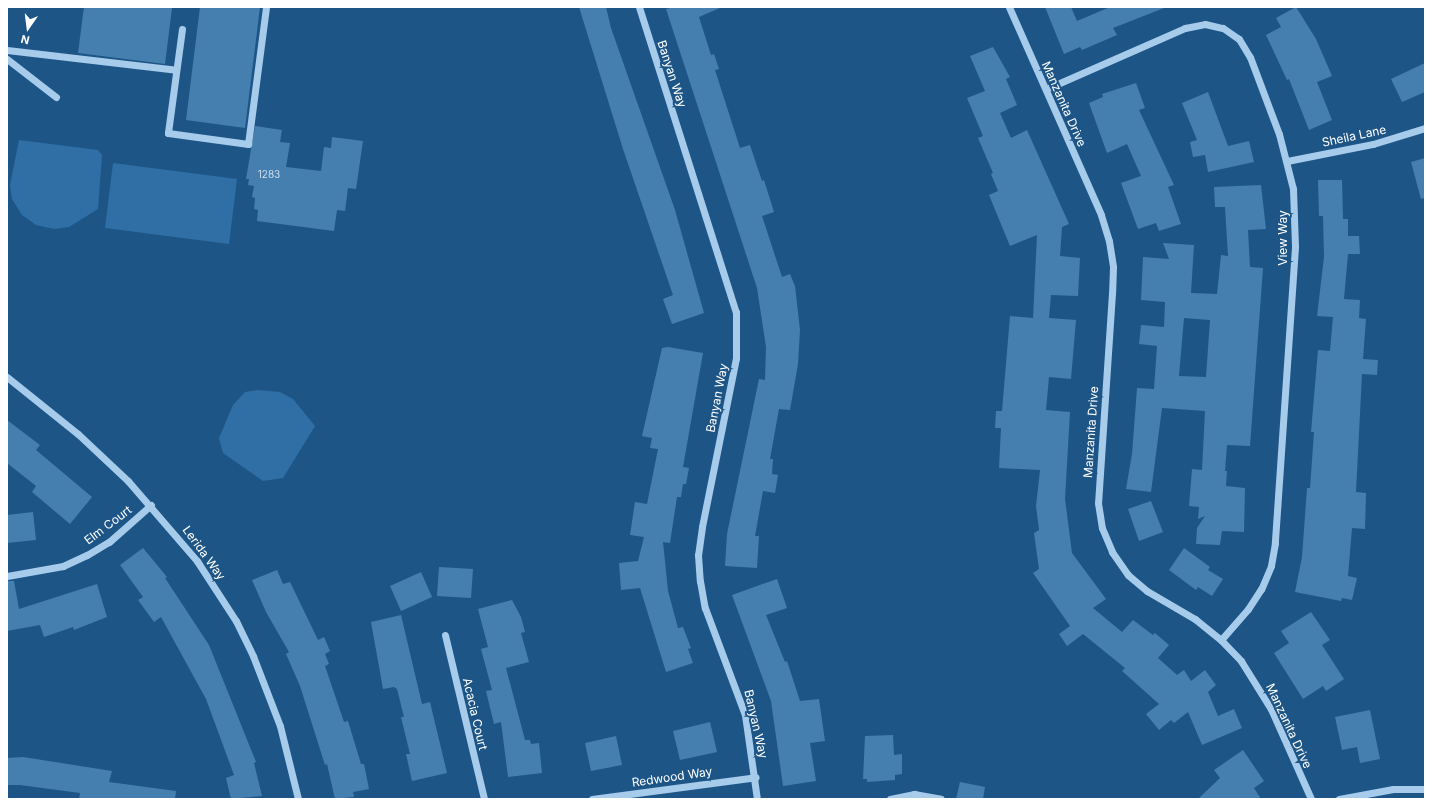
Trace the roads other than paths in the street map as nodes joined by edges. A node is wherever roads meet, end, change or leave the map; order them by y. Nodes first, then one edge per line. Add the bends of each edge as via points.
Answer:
1 (266, 7) edge
2 (639, 7) edge
3 (1009, 7) edge
4 (182, 29) dead end
5 (7, 50) edge
6 (7, 58) edge
7 (176, 70) junction
8 (1046, 89) junction
9 (56, 97) dead end
10 (1425, 128) edge
11 (1287, 160) junction
12 (7, 377) edge
13 (152, 505) junction
14 (7, 576) edge
15 (445, 635) dead end
16 (1221, 640) junction
17 (756, 777) junction
18 (1425, 790) edge
19 (298, 799) edge
20 (484, 799) edge
21 (592, 799) edge
22 (757, 799) edge
23 (890, 799) edge
24 (941, 799) edge
25 (1311, 799) edge
26 (1339, 799) edge

1 - 7 street via 248,144 168,133
2 - 17 street, Banyan Way via 736,312 736,358 698,554 705,608 744,715
3 - 8 street, Manzanita Drive
4 - 7 street
5 - 7 street
6 - 9 street
8 - 11 street, View Way via 1186,28 1205,24 1223,28 1239,39 1250,57
8 - 16 street, Manzanita Drive via 1101,215 1112,267 1098,478 1098,504 1102,528 1112,552 1128,575 1147,591 1195,619
10 - 11 street, Sheila Lane via 1373,144
11 - 16 street, View Way via 1293,189 1295,254 1275,543 1261,589 1248,609
12 - 13 street, Lerida Way via 103,456
13 - 14 street, Elm Court via 109,542 87,555 63,566
13 - 19 street, Lerida Way via 197,561 236,621 262,676 280,726
15 - 20 street, Acacia Court
16 - 25 street, Manzanita Drive via 1256,682
17 - 21 street, Redwood Way
17 - 22 street, Banyan Way
18 - 26 street via 1387,790
23 - 24 street via 914,794

